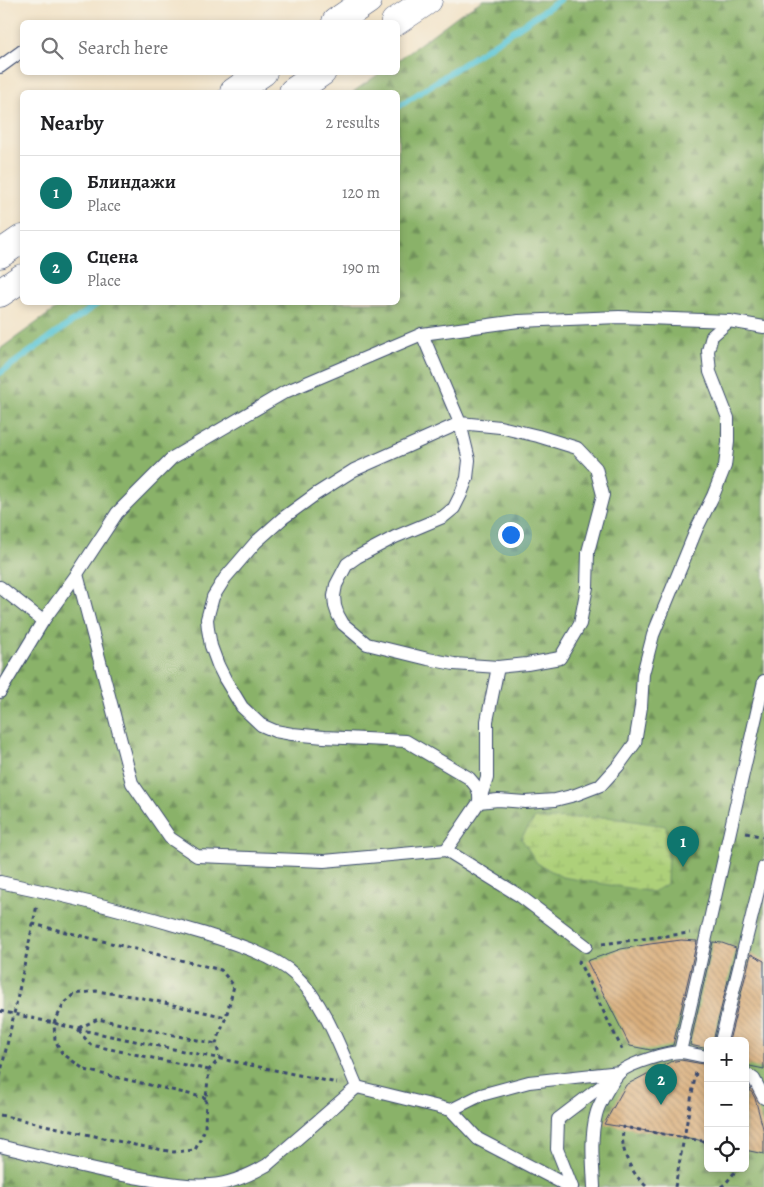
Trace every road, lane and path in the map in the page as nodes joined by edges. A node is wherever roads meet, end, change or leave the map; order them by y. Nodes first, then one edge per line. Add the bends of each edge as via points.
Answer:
1 (428, 0) edge
2 (398, 20) edge
3 (20, 52) edge
4 (0, 67) edge
5 (259, 75) edge
6 (318, 75) edge
7 (237, 90) edge
8 (296, 90) edge
9 (20, 239) edge
10 (0, 254) edge
11 (20, 279) edge
12 (0, 293) edge
13 (730, 321) junction
14 (764, 327) edge
15 (422, 334) junction
16 (460, 423) junction
17 (77, 574) junction
18 (0, 587) edge
19 (43, 621) junction
20 (498, 667) junction
21 (764, 681) edge
22 (0, 692) edge
23 (479, 802) junction
24 (446, 850) junction
25 (764, 867) edge
26 (0, 882) edge
27 (40, 890) junction
28 (33, 924) junction
29 (708, 930) junction
30 (586, 946) junction
31 (0, 1011) edge
32 (14, 1014) junction
33 (226, 1017) junction
34 (54, 1022) junction
35 (77, 1029) junction
36 (722, 1037) edge
37 (216, 1044) junction
38 (680, 1052) junction
39 (703, 1056) edge
40 (220, 1058) junction
41 (625, 1069) junction
42 (209, 1070) junction
43 (764, 1070) edge
44 (0, 1076) edge
45 (750, 1076) edge
46 (357, 1087) junction
47 (206, 1098) junction
48 (764, 1098) edge
49 (451, 1110) junction
50 (0, 1115) edge
51 (684, 1137) junction
52 (704, 1141) edge
53 (0, 1146) edge
54 (735, 1172) edge
55 (646, 1186) edge
56 (571, 1187) edge
57 (594, 1187) edge
58 (675, 1187) edge
59 (721, 1187) edge

1 - 2 main road
3 - 4 lane
5 - 7 main road
6 - 8 main road
9 - 10 main road
11 - 12 main road
13 - 14 lane
13 - 15 lane via 619,317 519,321
13 - 23 lane via 712,336 708,351 710,372 728,418 725,466 653,635 643,674 634,743 601,785 575,795 555,800
15 - 16 lane
15 - 17 lane via 284,392 172,458 117,514
16 - 20 lane via 500,427 578,448 596,468 602,496 588,552 587,587 580,624 560,658
16 - 20 lane via 469,460 467,478 454,508 443,517 395,537 347,564 336,585 335,606 343,624 367,644 454,664
16 - 23 lane via 354,470 283,518 256,542 225,578 213,597 208,629 211,646 225,679 242,707 260,725 292,734 406,741 469,778 480,794
17 - 19 lane
17 - 24 lane via 132,783 170,838 197,856 324,861
18 - 19 lane
19 - 22 lane
20 - 23 lane via 487,721 487,778
21 - 29 lane
23 - 24 lane
24 - 30 lane via 520,896
25 - 36 lane
26 - 27 lane
27 - 28 path
27 - 46 lane via 198,932 256,952 287,968 317,1003
28 - 32 path
28 - 33 path via 220,970 234,986
29 - 30 path
29 - 38 lane
30 - 41 path via 579,962
31 - 32 path
32 - 34 path
32 - 44 path
33 - 34 path via 96,991 75,994 64,1004
33 - 37 path
34 - 35 path
34 - 47 path via 55,1040 62,1053 85,1070
35 - 37 path via 98,1019
35 - 40 path
35 - 42 path via 91,1045
37 - 40 path
38 - 39 lane
38 - 41 lane via 654,1057
39 - 51 path
40 - 42 path
40 - 46 path
41 - 49 lane via 529,1082 481,1095
41 - 56 lane via 558,1119 557,1149
41 - 57 lane via 603,1097 596,1113 592,1133
42 - 47 path
43 - 45 lane
45 - 48 lane
46 - 49 lane
46 - 53 lane via 267,1165 210,1185 156,1181 106,1172
47 - 50 path via 205,1129 195,1150 174,1152
49 - 56 lane via 478,1139
51 - 52 path
51 - 55 path via 623,1127 623,1144 629,1165
51 - 58 path
54 - 59 path

